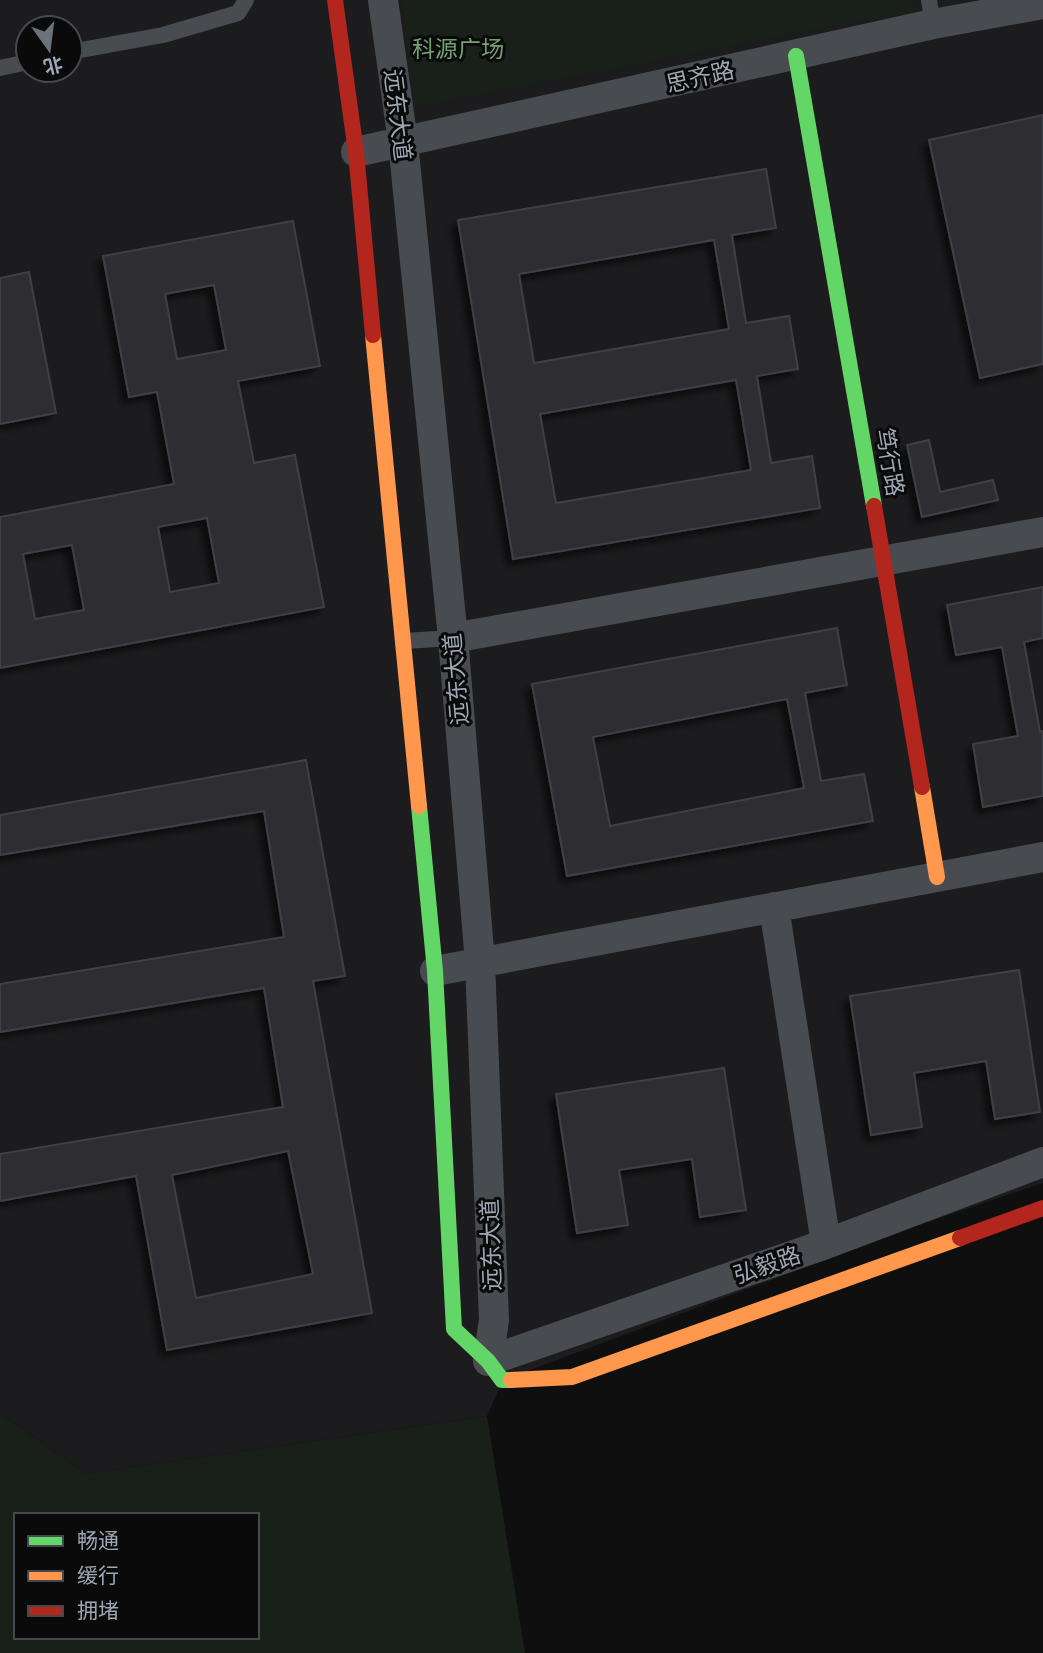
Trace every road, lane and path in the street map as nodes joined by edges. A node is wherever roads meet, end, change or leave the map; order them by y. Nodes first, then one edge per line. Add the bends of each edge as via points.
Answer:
1 (246, 0) edge
2 (335, 0) edge
3 (383, 0) edge
4 (1043, 4) edge
5 (963, 9) edge
6 (931, 12) edge
7 (84, 49) edge
8 (796, 55) junction
9 (403, 142) junction
10 (356, 152) junction
11 (1043, 532) edge
12 (884, 561) junction
13 (453, 638) junction
14 (404, 641) junction
15 (1043, 857) edge
16 (937, 877) junction
17 (774, 908) junction
18 (480, 962) junction
19 (435, 971) junction
20 (1043, 1162) edge
21 (1043, 1208) edge
22 (826, 1244) junction
23 (488, 1361) junction

1 - 7 lane via 238,13 163,35
2 - 10 street, 远东大道
3 - 9 street, 远东大道
4 - 5 street, 思齐路
5 - 6 street, 思齐路
6 - 8 street, 思齐路
8 - 9 street, 思齐路
8 - 12 street, 笃行路
9 - 10 street, 思齐路
9 - 13 street, 远东大道
10 - 14 street, 远东大道 via 388,514
11 - 12 street
12 - 13 street
12 - 16 street, 笃行路
13 - 14 lane
13 - 18 street, 远东大道
14 - 19 street, 远东大道
15 - 16 street
16 - 17 street
17 - 18 street
17 - 22 street
18 - 19 street
18 - 23 street, 远东大道 via 495,1320
19 - 23 street, 远东大道 via 454,1329
20 - 22 street, 弘毅路
21 - 23 street, 远东大道 via 572,1377 502,1380
22 - 23 street, 弘毅路

